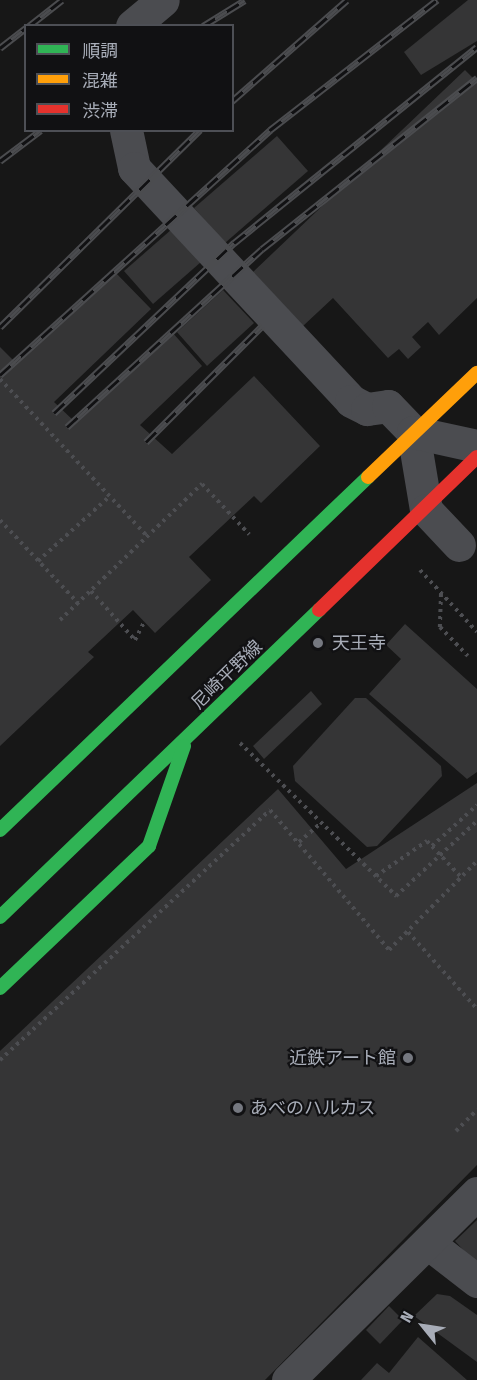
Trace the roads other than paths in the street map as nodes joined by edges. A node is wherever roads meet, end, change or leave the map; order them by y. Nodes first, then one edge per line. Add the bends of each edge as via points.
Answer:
1 (163, 0) edge
2 (134, 24) edge
3 (126, 132) edge
4 (477, 373) edge
5 (413, 432) junction
6 (477, 446) edge
7 (477, 457) edge
8 (426, 510) junction
9 (459, 545) dead end
10 (187, 739) junction
11 (0, 830) edge
12 (0, 917) edge
13 (0, 988) edge
14 (477, 1193) edge
15 (428, 1243) junction
16 (477, 1281) edge
17 (288, 1380) edge

1 - 2 street
3 - 5 street via 134,168 351,401 367,409 388,406
4 - 5 street
5 - 6 street
5 - 8 street
5 - 11 street
7 - 8 street, 尼崎平野線
8 - 9 street
8 - 10 street, 尼崎平野線
10 - 12 street, 尼崎平野線
10 - 13 street via 149,846
14 - 15 street
15 - 16 street
15 - 17 street

